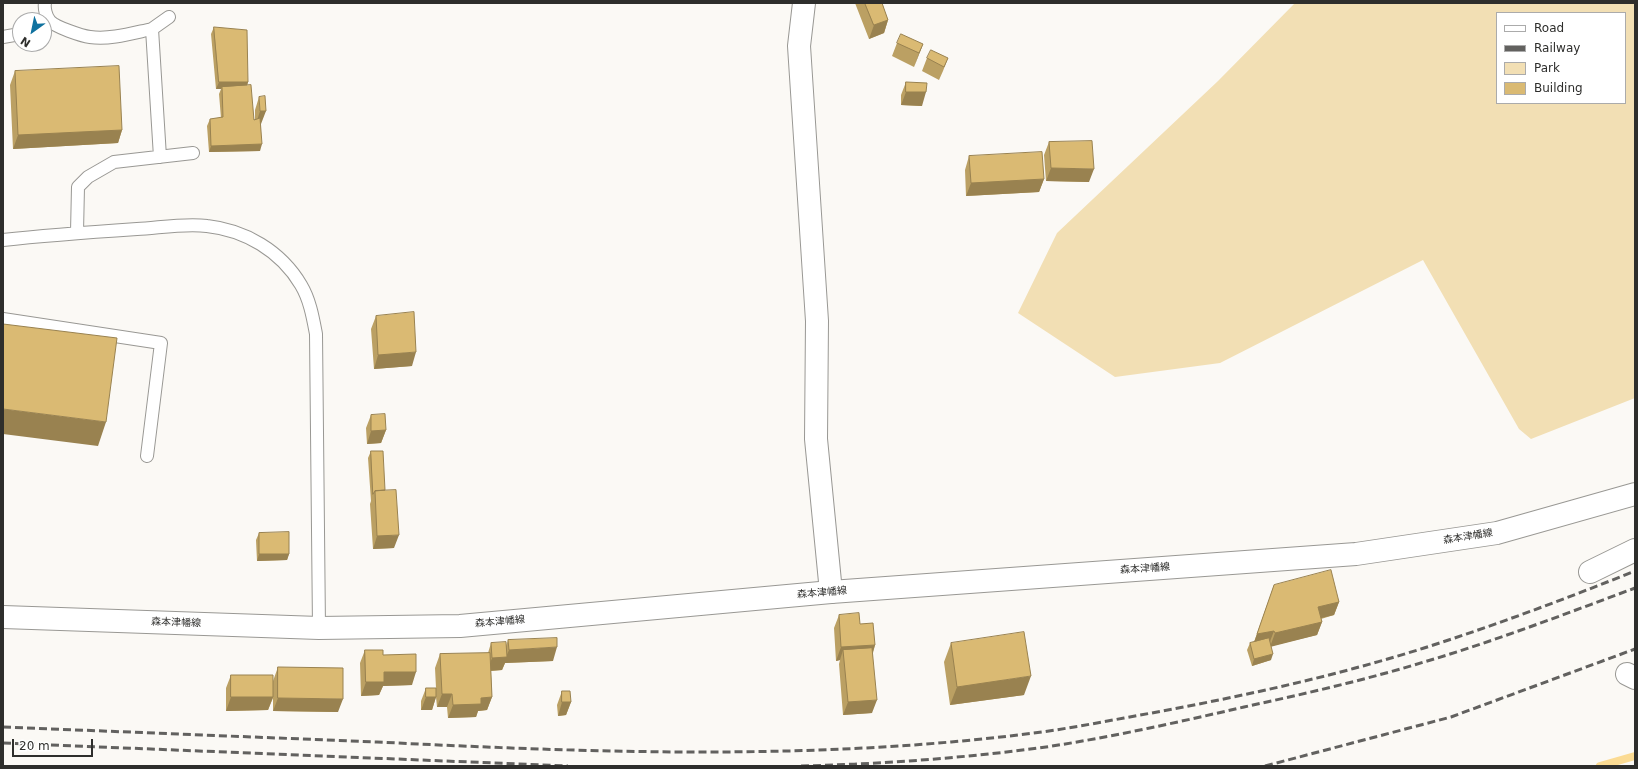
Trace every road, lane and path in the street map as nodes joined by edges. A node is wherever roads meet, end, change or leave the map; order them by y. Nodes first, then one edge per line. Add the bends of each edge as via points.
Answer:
1 (804, 3) edge
2 (169, 17) dead end
3 (52, 24) edge
4 (152, 29) junction
5 (193, 152) dead end
6 (160, 157) junction
7 (77, 232) junction
8 (3, 240) edge
9 (3, 319) edge
10 (147, 456) dead end
11 (1635, 494) edge
12 (1635, 550) edge
13 (1590, 572) dead end
14 (831, 592) junction
15 (3, 617) edge
16 (319, 628) junction

1 - 14 main road via 799,46 817,321 816,439
2 - 4 lane
3 - 4 lane via 90,38
4 - 6 lane
5 - 6 lane
6 - 7 lane via 114,162 88,177 78,187
7 - 8 lane
7 - 16 lane via 206,226 236,231 266,247 287,266 301,285 311,309 316,334
9 - 10 lane via 161,343
11 - 14 main road, 森本津幡線 via 1497,533 1356,554
12 - 13 main road
14 - 16 main road, 森本津幡線 via 460,626
15 - 16 main road, 森本津幡線

